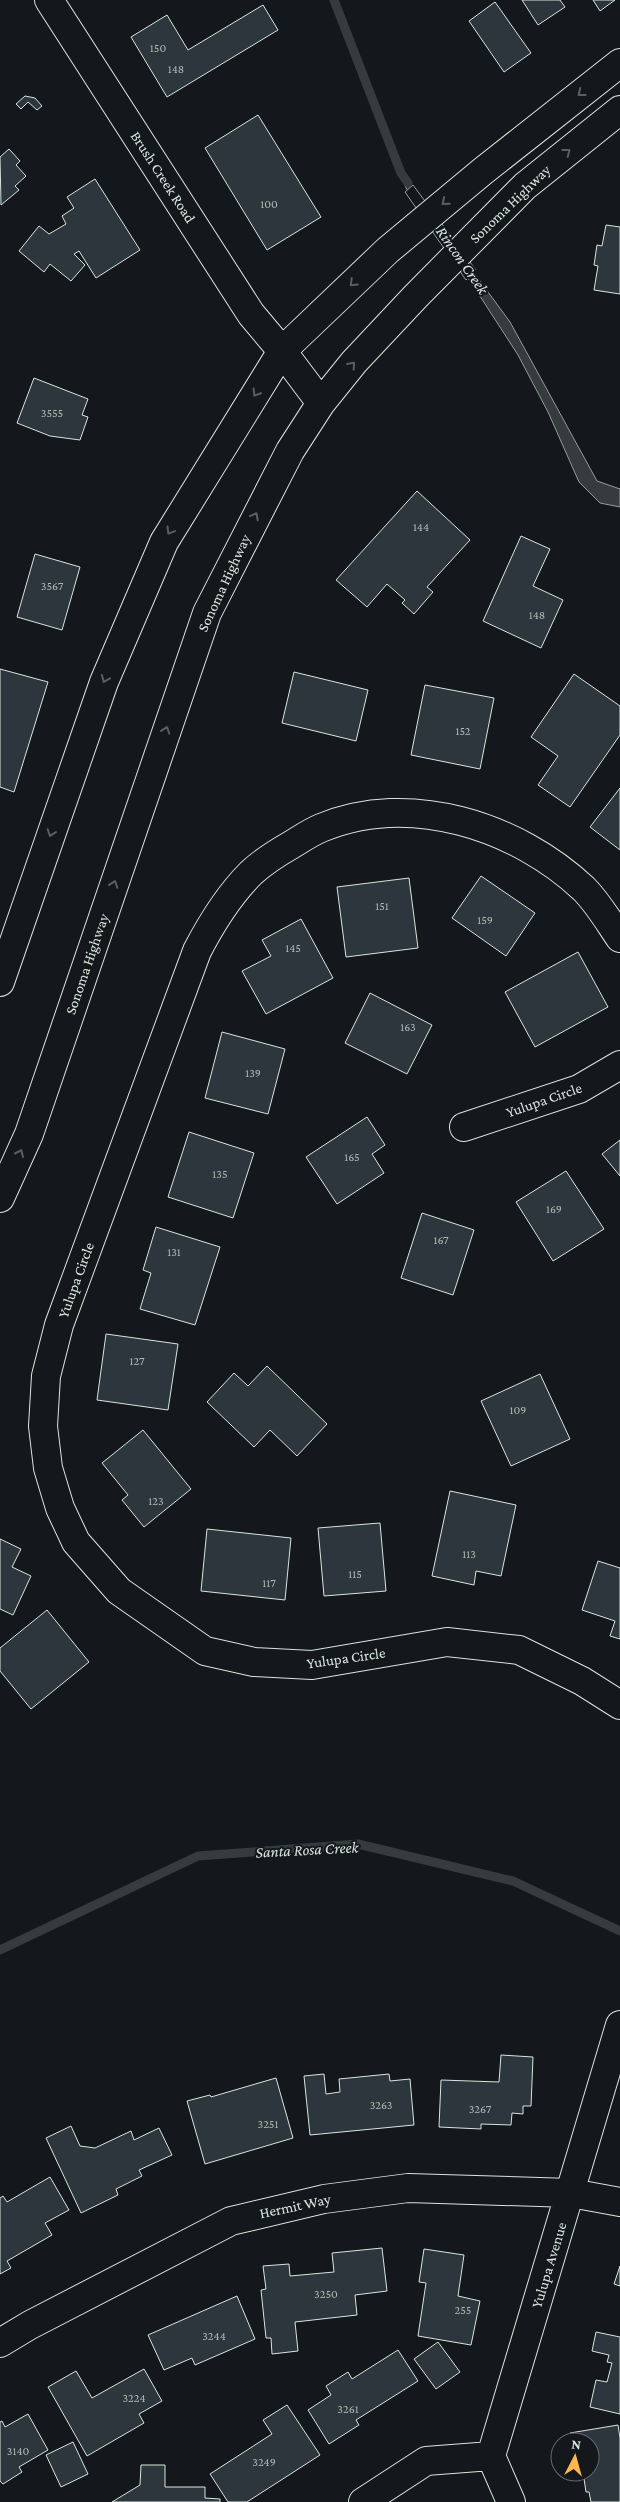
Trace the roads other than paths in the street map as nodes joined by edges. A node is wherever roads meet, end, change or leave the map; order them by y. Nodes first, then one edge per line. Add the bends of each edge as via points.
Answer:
1 (48, 0) edge
2 (620, 63) edge
3 (620, 110) edge
4 (282, 351) junction
5 (321, 402) junction
6 (620, 938) edge
7 (0, 982) edge
8 (620, 1065) edge
9 (464, 1127) dead end
10 (0, 1198) edge
11 (620, 1705) edge
12 (619, 2028) edge
13 (571, 2193) junction
14 (620, 2202) edge
15 (0, 2343) edge
16 (491, 2456) junction
17 (363, 2502) edge
18 (511, 2502) edge

1 - 4 street, Brush Creek Road via 251,314
2 -> 4 street via 388,250
5 -> 3 street, Sonoma Highway via 416,296 505,207 545,169
4 - 5 street, Brush Creek Road
4 -> 7 street via 164,542 104,682
10 -> 5 street, Sonoma Highway via 29,1134 207,613 290,451
6 - 11 street, Yulupa Circle via 585,890 532,848 483,827 430,815 371,814 321,828 252,872 232,893 197,950 59,1325 46,1376 43,1426 48,1468 60,1508 76,1542 119,1591 205,1651 254,1662 312,1665 447,1642 519,1650 582,1681
8 - 9 street, Yulupa Circle via 579,1089
12 - 13 street, Yulupa Avenue
13 - 14 street, Hermit Way
13 - 15 street, Hermit Way via 408,2188 324,2199 231,2220
13 - 16 street, Yulupa Avenue
16 - 17 street via 426,2461
16 - 18 street

